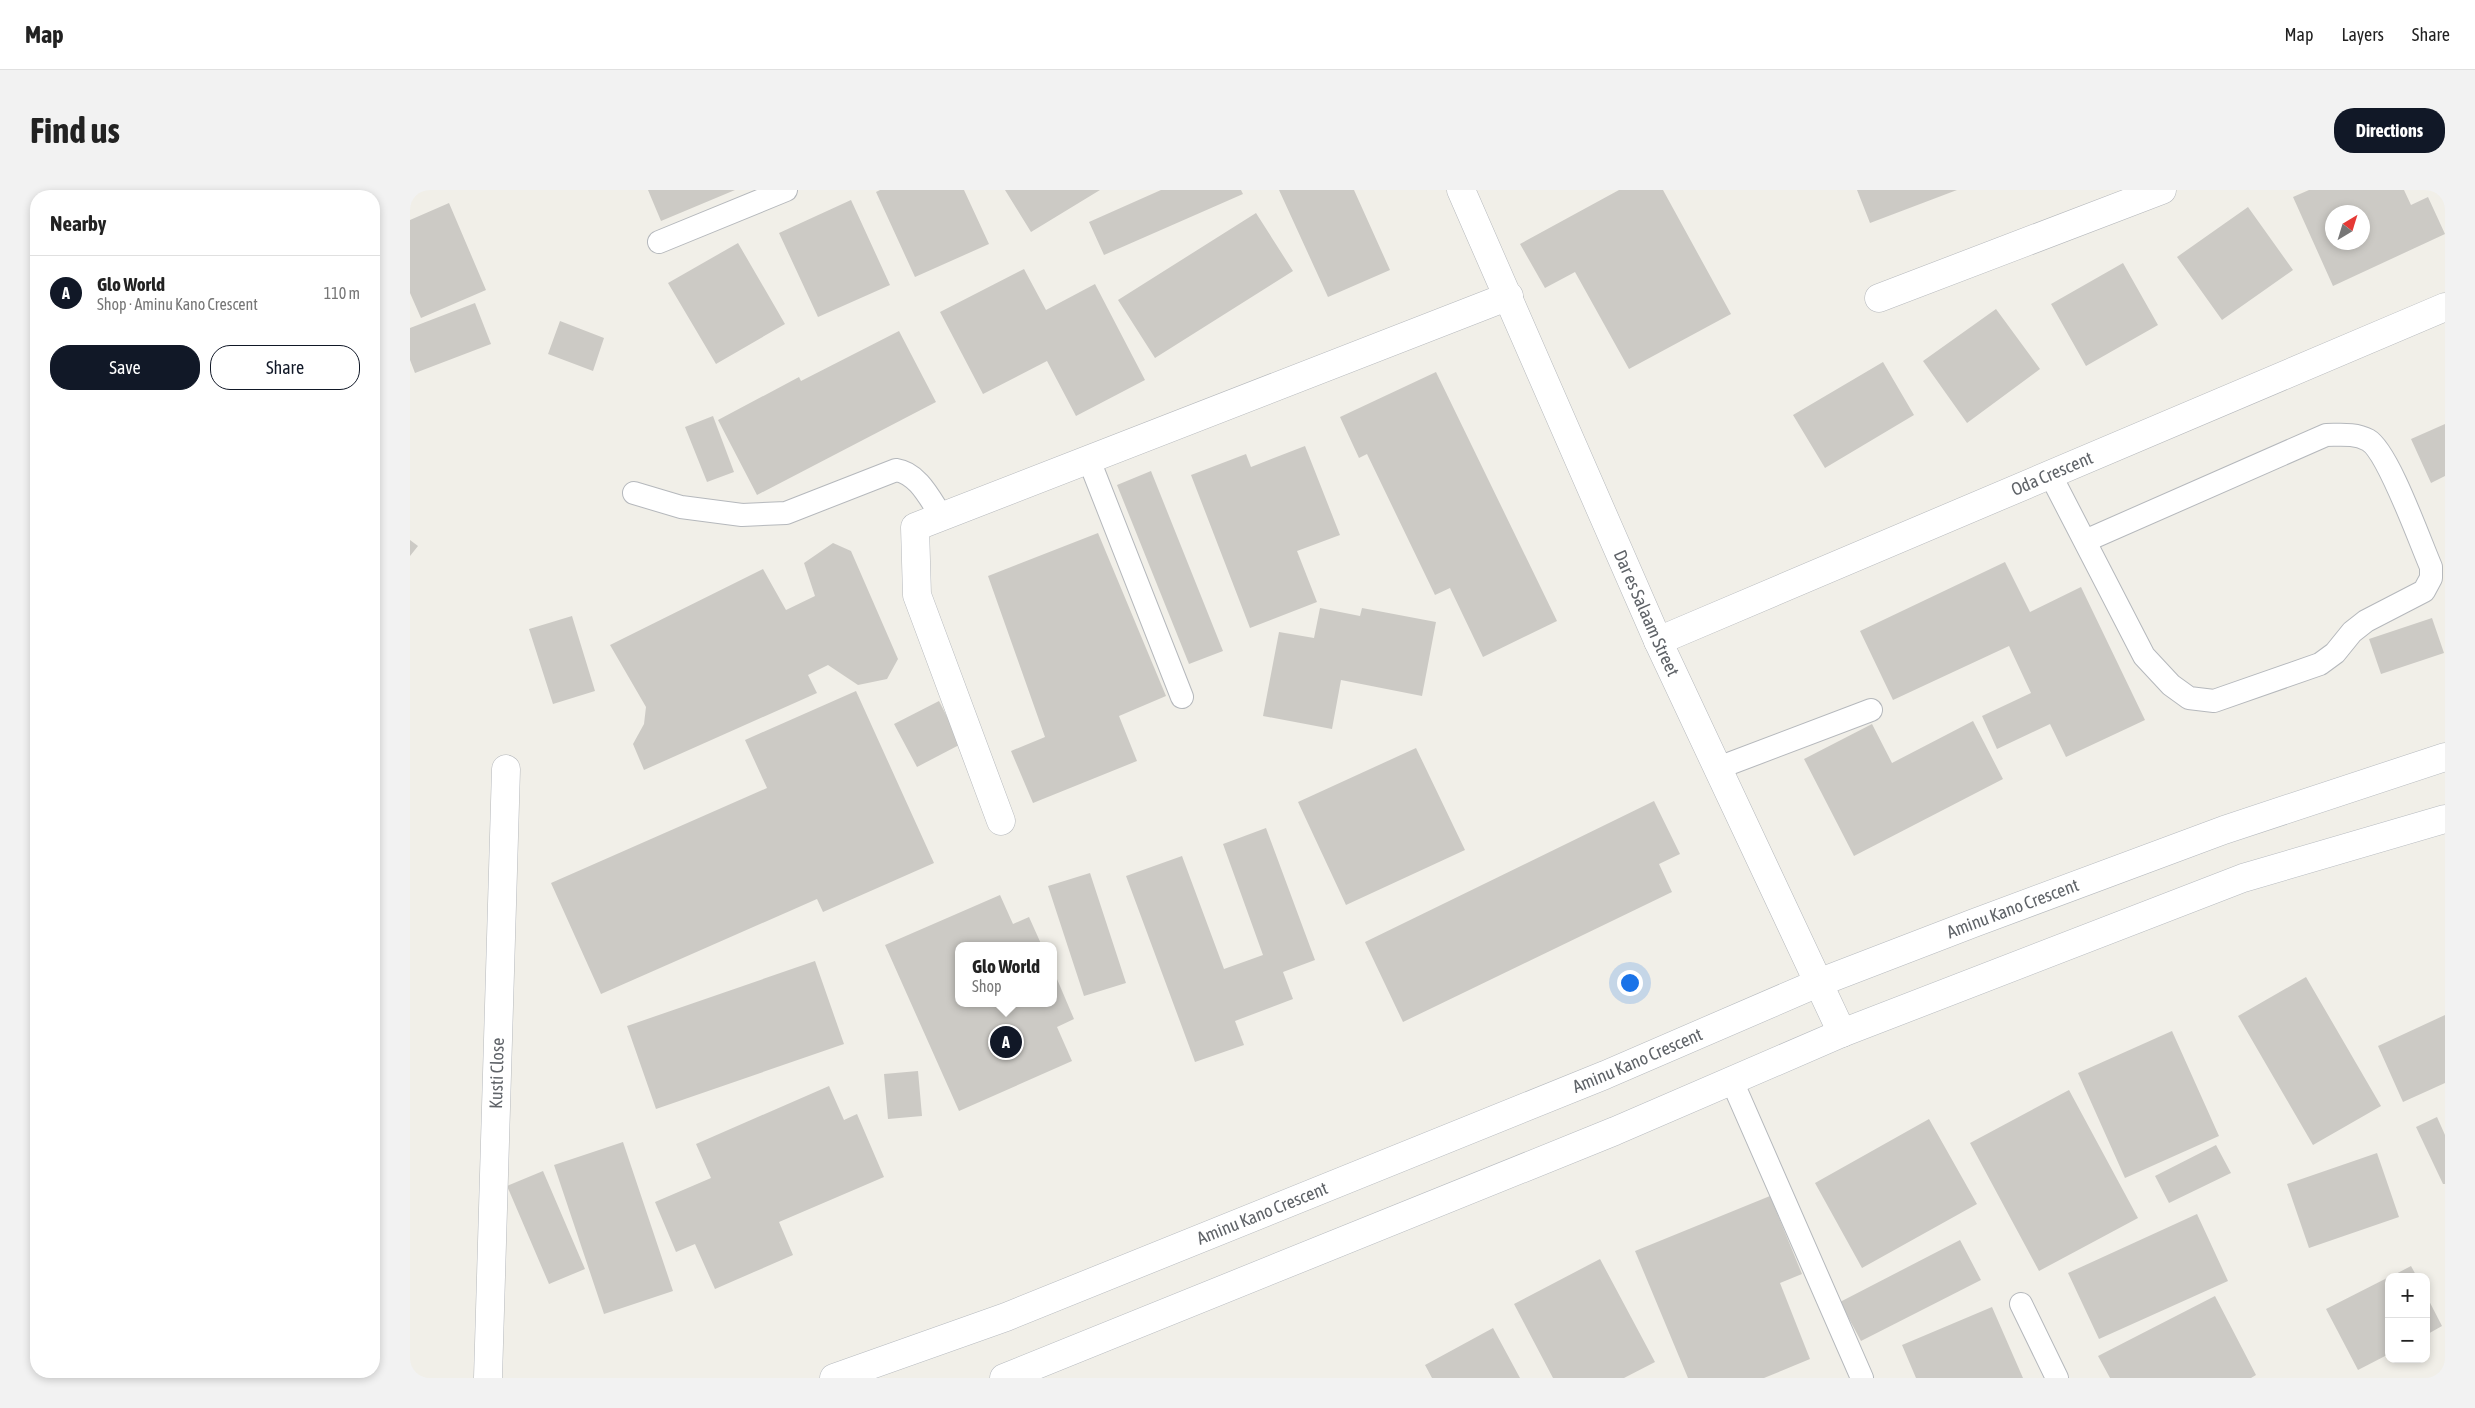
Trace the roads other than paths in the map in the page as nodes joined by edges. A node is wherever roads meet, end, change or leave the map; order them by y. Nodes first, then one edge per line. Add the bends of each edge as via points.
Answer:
1 (786, 190) edge
2 (1461, 190) edge
3 (2162, 190) edge
4 (659, 242) dead end
5 (1509, 296) junction
6 (1879, 298) dead end
7 (2445, 307) edge
8 (1089, 460) junction
9 (2050, 474) junction
10 (634, 493) dead end
11 (942, 517) junction
12 (2085, 541) junction
13 (1658, 641) junction
14 (1182, 697) dead end
15 (1871, 710) dead end
16 (2445, 757) edge
17 (1718, 768) junction
18 (506, 769) dead end
19 (2445, 819) edge
20 (1001, 821) dead end
21 (1818, 983) junction
22 (1842, 1034) junction
23 (1732, 1082) junction
24 (2021, 1304) dead end
25 (1017, 1376) edge
26 (488, 1378) edge
27 (834, 1378) edge
28 (1862, 1378) edge
29 (2057, 1378) edge

1 - 4 lane
2 - 5 street, Dar es Salaam Street
3 - 6 street
5 - 8 street
5 - 13 street, Dar es Salaam Street
7 - 9 street, Oda Crescent
8 - 11 street
8 - 14 lane
9 - 12 lane
9 - 13 street, Oda Crescent
10 - 11 lane via 681,507 742,515 786,513 896,470 906,471 915,478
11 - 20 street via 915,527 916,595
12 - 12 lane via 2326,435 2348,434 2369,440 2386,461 2431,567 2431,578 2424,591 2366,620 2320,664 2214,701 2189,698 2170,684 2144,656
13 - 17 street, Dar es Salaam Street
15 - 17 lane
16 - 21 street, Aminu Kano Crescent via 2224,830
17 - 21 street, Dar es Salaam Street
18 - 26 street, Kusti Close
19 - 22 street via 2243,878
21 - 22 street, Dar es Salaam Street
21 - 27 street, Aminu Kano Crescent via 1605,1075 1006,1317
22 - 23 street
23 - 25 street
23 - 28 lane
24 - 29 lane

